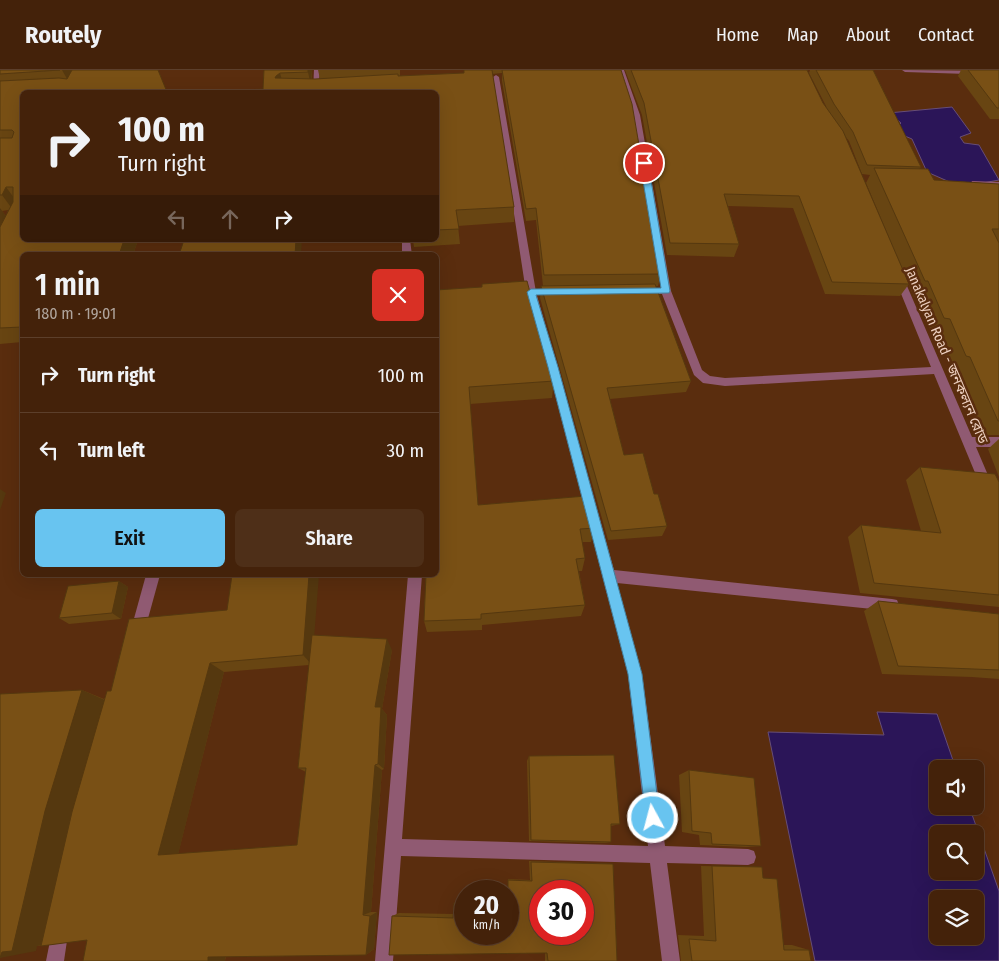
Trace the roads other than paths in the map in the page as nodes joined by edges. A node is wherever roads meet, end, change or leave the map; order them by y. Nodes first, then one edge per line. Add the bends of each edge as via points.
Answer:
1 (317, 70) edge
2 (621, 70) edge
3 (905, 70) edge
4 (999, 73) edge
5 (496, 77) dead end
6 (316, 90) edge
7 (961, 182) edge
8 (999, 184) edge
9 (894, 265) edge
10 (627, 291) edge
11 (666, 291) junction
12 (938, 370) junction
13 (968, 442) junction
14 (999, 442) edge
15 (999, 516) edge
16 (609, 576) junction
17 (152, 577) edge
18 (414, 577) edge
19 (902, 606) edge
20 (134, 646) edge
21 (393, 847) junction
22 (658, 854) junction
23 (748, 857) edge
24 (63, 909) edge
25 (54, 961) edge
26 (384, 961) edge
27 (671, 961) edge

1 - 6 street
2 - 11 street via 636,116
3 - 4 street
5 - 16 street via 531,292
7 - 8 street
9 - 12 street, Janakalyan Road - জনকল্যন রোড
10 - 11 street
11 - 12 street via 698,372 707,380 725,382
12 - 13 street, Janakalyan Road - জনকল্যন রোড
13 - 14 street
13 - 15 street, Janakalyan Road - জনকল্যন রোড
16 - 19 street
16 - 22 street via 635,674
17 - 20 street
18 - 21 street
21 - 22 street
21 - 26 street
22 - 23 street
22 - 27 street
24 - 25 street

